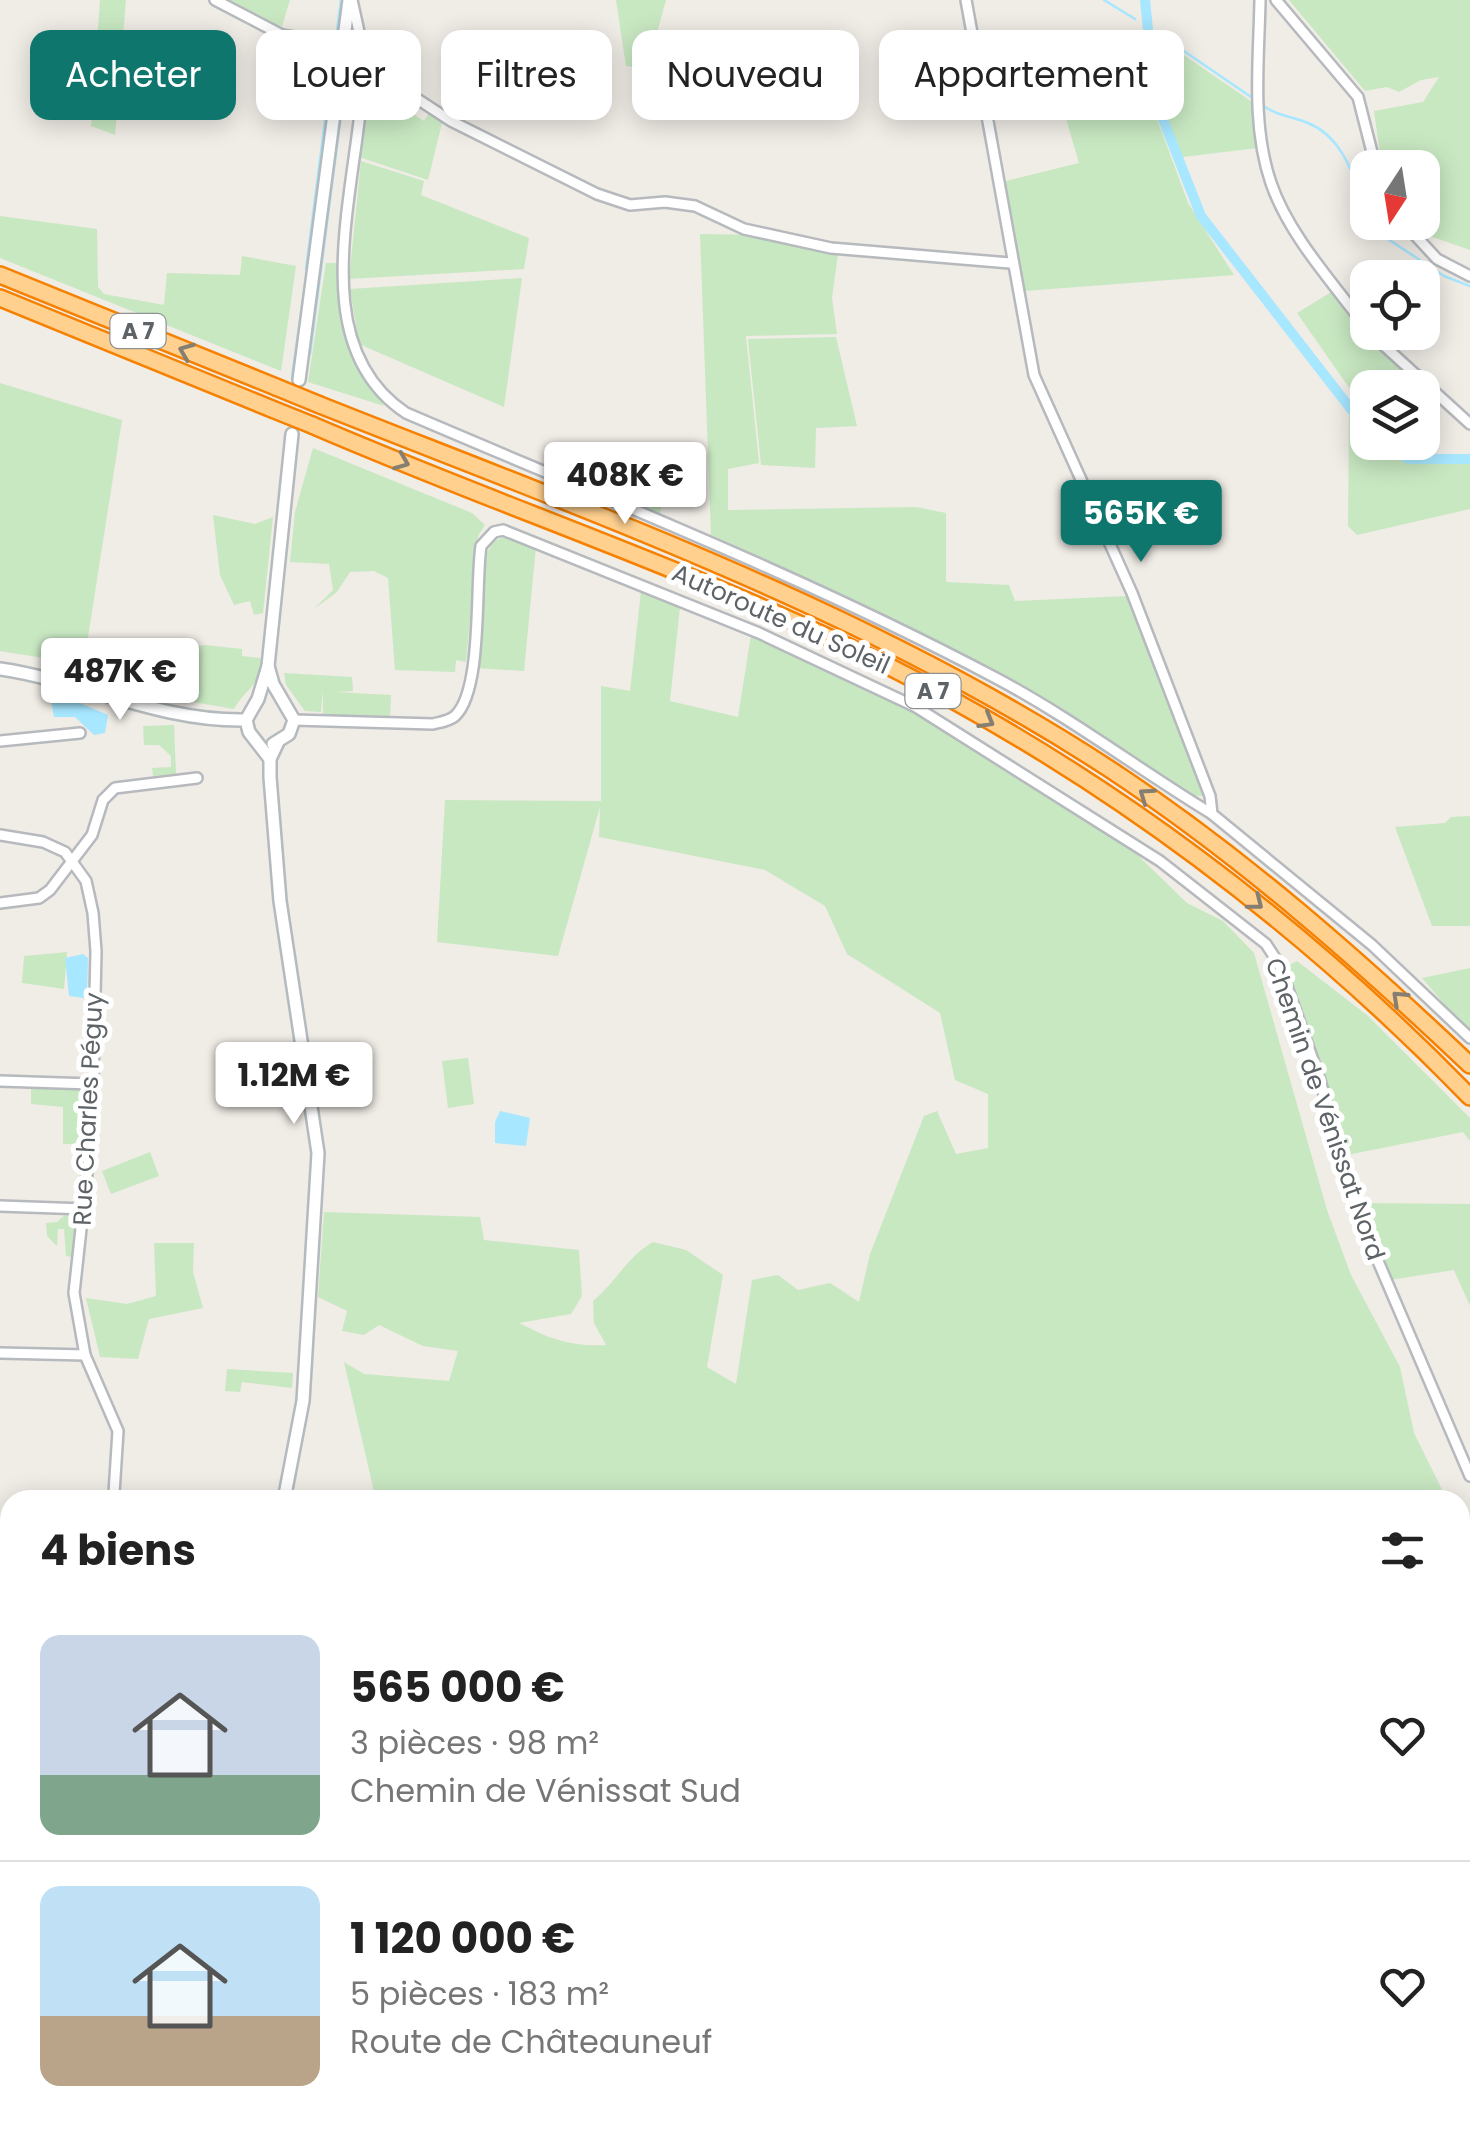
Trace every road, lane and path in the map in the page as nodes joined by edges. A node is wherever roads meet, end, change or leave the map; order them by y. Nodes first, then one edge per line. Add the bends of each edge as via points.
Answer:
1 (215, 0) edge
2 (350, 0) edge
3 (966, 0) edge
4 (1260, 0) edge
5 (1276, 0) edge
6 (272, 30) edge
7 (345, 30) edge
8 (358, 30) edge
9 (421, 101) edge
10 (332, 120) edge
11 (359, 120) edge
12 (1372, 150) edge
13 (1420, 240) edge
14 (1010, 263) junction
15 (0, 276) edge
16 (1470, 276) edge
17 (0, 298) edge
18 (1350, 306) edge
19 (1389, 350) edge
20 (299, 380) dead end
21 (1470, 424) edge
22 (292, 434) dead end
23 (268, 666) junction
24 (0, 668) edge
25 (280, 698) junction
26 (258, 699) junction
27 (246, 720) junction
28 (294, 720) junction
29 (80, 733) dead end
30 (0, 741) edge
31 (258, 741) junction
32 (278, 742) junction
33 (270, 758) junction
34 (196, 778) dead end
35 (1212, 814) junction
36 (0, 835) edge
37 (72, 860) junction
38 (0, 903) edge
39 (1470, 1038) edge
40 (1470, 1066) edge
41 (0, 1080) edge
42 (92, 1084) junction
43 (1470, 1098) edge
44 (0, 1206) edge
45 (84, 1209) junction
46 (0, 1352) edge
47 (84, 1355) junction
48 (1470, 1476) edge
49 (114, 1490) edge
50 (286, 1490) edge

1 - 6 street
2 - 7 main road
2 - 8 street
3 - 14 street
4 - 18 street via 1258,100 1270,182
5 - 12 street via 1358,96
9 - 14 street via 533,164 630,205 695,206 722,222 831,248
10 - 20 main road
11 - 35 street via 346,285 354,352 378,392 406,413 828,592 998,679
13 - 16 street via 1437,259
14 - 35 street via 1034,375 1132,592
40 -> 15 highway, Autoroute du Soleil / A 7, bridge via 1313,920 1220,846 1107,768 898,647 781,593
17 -> 43 highway, Autoroute du Soleil / A 7, bridge via 772,612 891,668 1079,775 1256,902 1362,992
19 - 21 street
22 - 23 main road
23 - 25 main road
23 - 26 main road
24 - 27 main road via 167,712
25 - 26 main road
25 - 28 main road
26 - 27 main road
27 - 31 main road
28 - 32 main road
28 - 48 street, Chemin de Vénissat Nord via 434,724 455,716 471,676 482,546 504,530 759,633 898,699 1096,818 1223,907 1279,964 1360,1219
29 - 30 street
31 - 32 main road
31 - 33 main road
32 - 33 main road
33 - 50 main road via 280,901 318,1153 303,1400
34 - 37 street via 115,788
35 - 39 street via 1372,945
36 - 37 street via 56,846
37 - 38 street via 40,898
37 - 42 street, Rue Charles Péguy via 86,881 96,951
41 - 42 street
42 - 45 street, Rue Charles Péguy
44 - 45 street
45 - 47 street, Rue Charles Péguy via 74,1302
46 - 47 street
47 - 49 street, Rue Charles Péguy via 118,1432

